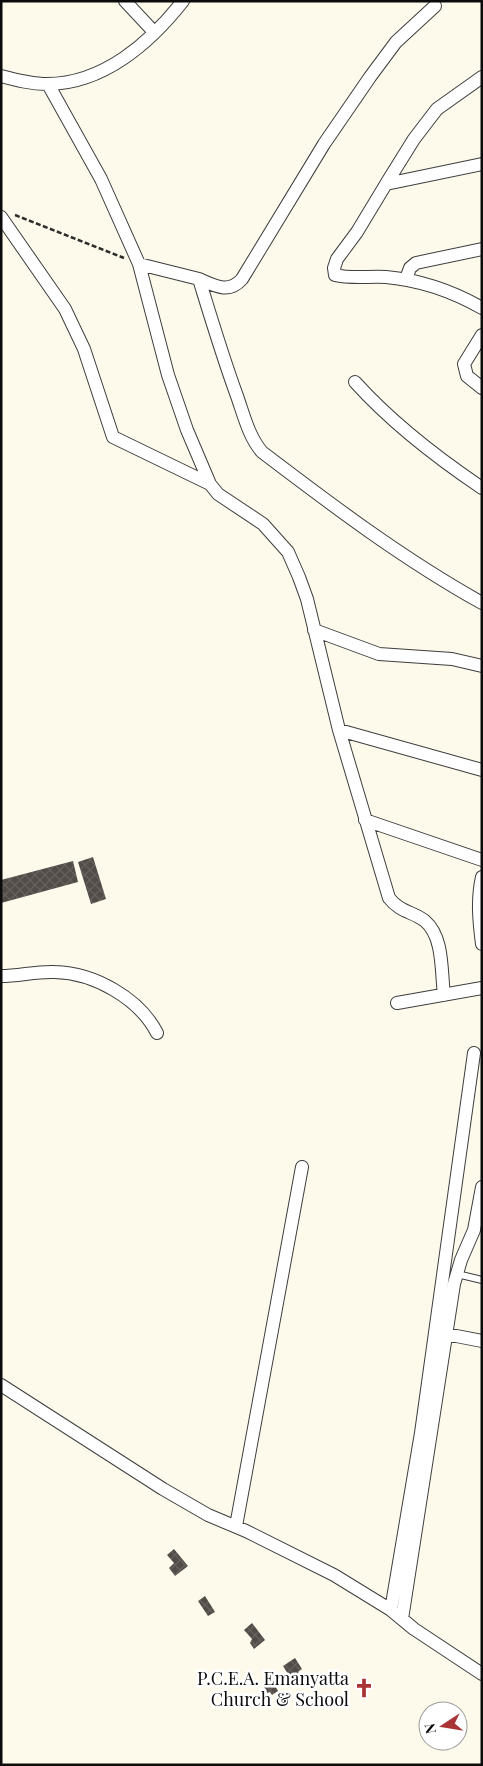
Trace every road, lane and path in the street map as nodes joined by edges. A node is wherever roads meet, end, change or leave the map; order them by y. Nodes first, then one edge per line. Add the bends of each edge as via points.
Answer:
1 (126, 1) edge
2 (183, 1) edge
3 (435, 6) dead end
4 (154, 32) junction
5 (1, 76) edge
6 (482, 77) edge
7 (48, 84) junction
8 (482, 164) edge
9 (386, 184) junction
10 (5, 214) edge
11 (482, 249) edge
12 (139, 264) junction
13 (199, 279) junction
14 (406, 279) junction
15 (482, 308) edge
16 (482, 335) edge
17 (355, 382) dead end
18 (482, 388) edge
19 (210, 484) junction
20 (482, 488) edge
21 (482, 603) edge
22 (314, 630) junction
23 (482, 666) edge
24 (338, 730) junction
25 (482, 770) edge
26 (365, 820) junction
27 (482, 860) edge
28 (482, 877) edge
29 (482, 944) edge
30 (1, 976) edge
31 (482, 988) edge
32 (444, 995) junction
33 (397, 1003) dead end
34 (157, 1033) dead end
35 (474, 1053) dead end
36 (302, 1167) dead end
37 (482, 1187) edge
38 (457, 1274) junction
39 (482, 1280) edge
40 (446, 1334) junction
41 (482, 1341) edge
42 (1, 1385) edge
43 (236, 1526) junction
44 (391, 1610) junction
45 (402, 1619) junction
46 (482, 1674) edge

1 - 4 street
2 - 4 street
3 - 13 street via 396,42 370,77 324,144 236,286 216,287
4 - 7 street via 140,47 109,68 81,80
5 - 7 street
6 - 9 street via 437,109
7 - 12 street via 97,171
8 - 9 street
9 - 14 street via 337,259 335,275
10 - 12 path
10 - 19 street via 68,315 84,349 113,437
11 - 14 street via 416,263
12 - 13 street
12 - 19 street via 171,384
13 - 21 street via 254,443 369,534
14 - 15 street via 456,294
16 - 18 street via 464,364 467,376
17 - 20 street via 422,445
19 - 22 street via 218,494 263,524 288,552 307,599
22 - 23 street via 379,654 452,658
22 - 24 street
24 - 25 street
24 - 26 street
26 - 27 street
26 - 32 street via 389,898 397,908 424,920 433,931 438,945
28 - 29 street via 479,916
30 - 34 street via 55,972 81,976 131,1001
31 - 32 street
32 - 33 street
35 - 44 street via 421,1433
36 - 43 street
37 - 38 street via 474,1230
38 - 39 lane
38 - 40 street
40 - 41 street
40 - 45 street
42 - 43 street via 163,1489 208,1515
43 - 44 street via 334,1575
44 - 45 street
45 - 46 street

